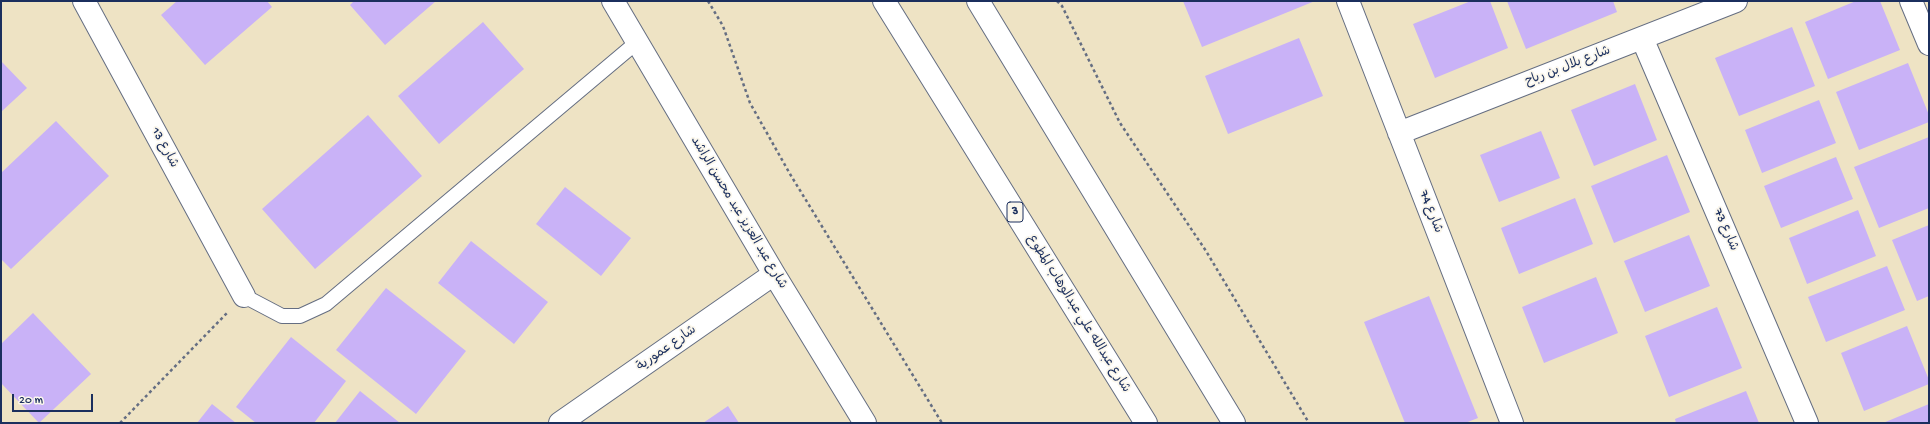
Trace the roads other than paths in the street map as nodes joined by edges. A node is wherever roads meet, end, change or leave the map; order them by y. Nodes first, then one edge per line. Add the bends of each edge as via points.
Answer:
1 (84, 1) edge
2 (613, 1) edge
3 (884, 1) edge
4 (978, 1) edge
5 (1348, 1) edge
6 (1736, 1) edge
7 (1911, 1) edge
8 (1642, 38) junction
9 (636, 43) junction
10 (1929, 44) edge
11 (1399, 133) junction
12 (774, 274) junction
13 (244, 296) joint
14 (560, 423) edge
15 (865, 423) edge
16 (1146, 423) edge
17 (1234, 423) edge
18 (1512, 423) edge
19 (1808, 423) edge

1 - 13 street, شارع 13
2 - 9 street, شارع عبد العزيز عبد محسن الراشد
3 - 16 street, شارع عبدالله علي عبدالوهاب المطوع / 3
4 - 17 street
5 - 11 street, شارع 74
6 - 8 street, شارع بلال بن رباح
7 - 10 street
8 - 11 street, شارع بلال بن رباح
8 - 19 street, شارع 73
9 - 12 street, شارع عبد العزيز عبد محسن الراشد
9 - 13 lane via 326,304 300,316 282,316
11 - 18 street, شارع 74
12 - 14 street, شارع عمورية
12 - 15 street, شارع عبد العزيز عبد محسن الراشد

